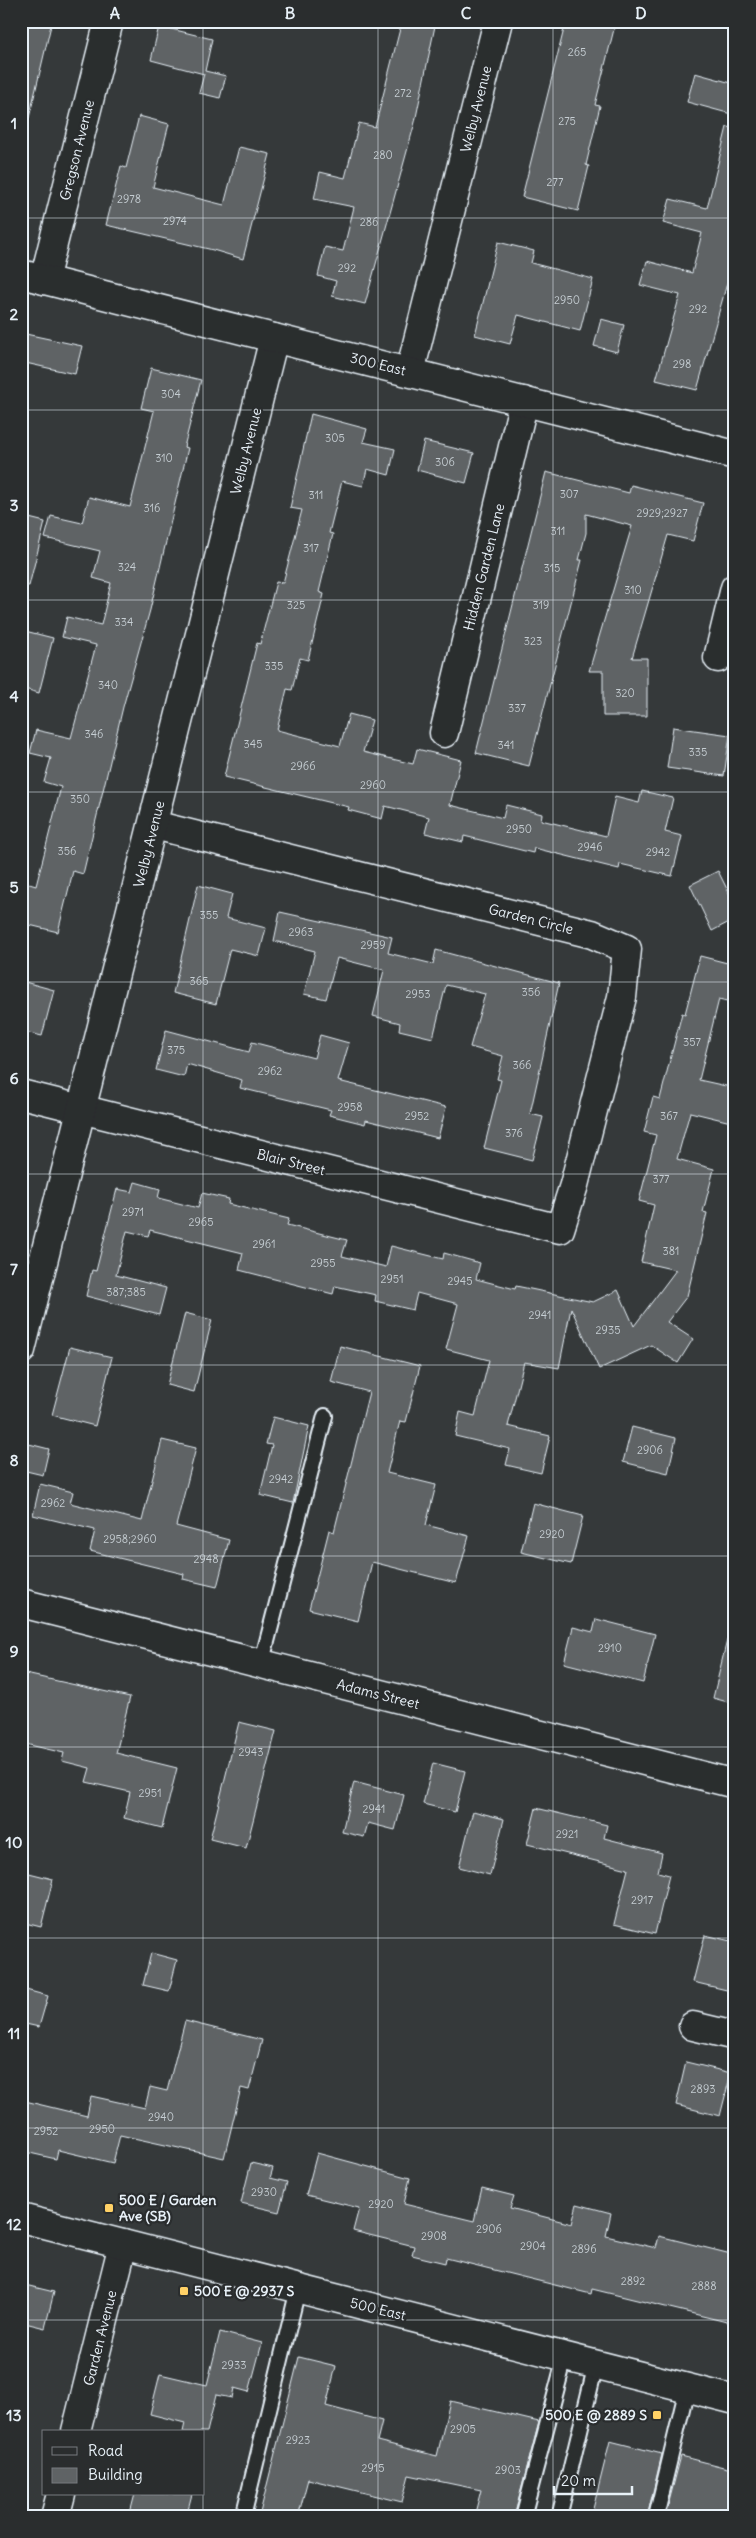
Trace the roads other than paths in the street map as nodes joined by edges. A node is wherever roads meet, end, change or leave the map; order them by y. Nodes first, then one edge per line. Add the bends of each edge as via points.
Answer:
1 (109, 21) edge
2 (498, 21) edge
3 (33, 277) edge
4 (274, 338) junction
5 (410, 372) junction
6 (524, 401) junction
7 (735, 455) edge
8 (735, 588) edge
9 (718, 658) dead end
10 (444, 733) dead end
11 (154, 824) junction
12 (21, 1094) edge
13 (82, 1109) junction
14 (560, 1229) joint
15 (21, 1350) edge
16 (325, 1416) dead end
17 (21, 1603) edge
18 (261, 1665) junction
19 (735, 1784) edge
20 (693, 2026) dead end
21 (735, 2036) edge
22 (21, 2218) edge
23 (123, 2244) junction
24 (298, 2288) junction
25 (565, 2357) junction
26 (596, 2364) junction
27 (687, 2388) junction
28 (735, 2400) edge
29 (76, 2430) edge
30 (60, 2496) edge
31 (55, 2517) edge
32 (243, 2517) edge
33 (523, 2517) edge
34 (559, 2517) edge
35 (656, 2517) edge

1 - 3 street, Gregson Avenue
2 - 5 street, Welby Avenue
3 - 4 street, 300 East
4 - 5 street, 300 East
4 - 11 street, Welby Avenue
5 - 6 street, 300 East
6 - 7 street, 300 East
6 - 10 street, Hidden Garden Lane
8 - 9 street
11 - 13 street, Welby Avenue
11 - 14 street, Garden Circle via 592,934 627,949 622,997
12 - 13 street, Blair Street
13 - 14 street, Blair Street
13 - 15 street, Welby Avenue
16 - 18 lane
17 - 18 street, Adams Street
18 - 19 street, Adams Street
20 - 21 street
22 - 23 street, 500 East
23 - 24 street, 500 East
23 - 29 street, Garden Avenue
24 - 25 street, 500 East
24 - 32 lane
25 - 26 street, 500 East
25 - 33 lane
26 - 27 street, 500 East
26 - 34 lane
27 - 28 street, 500 East
27 - 35 lane
30 - 31 street

